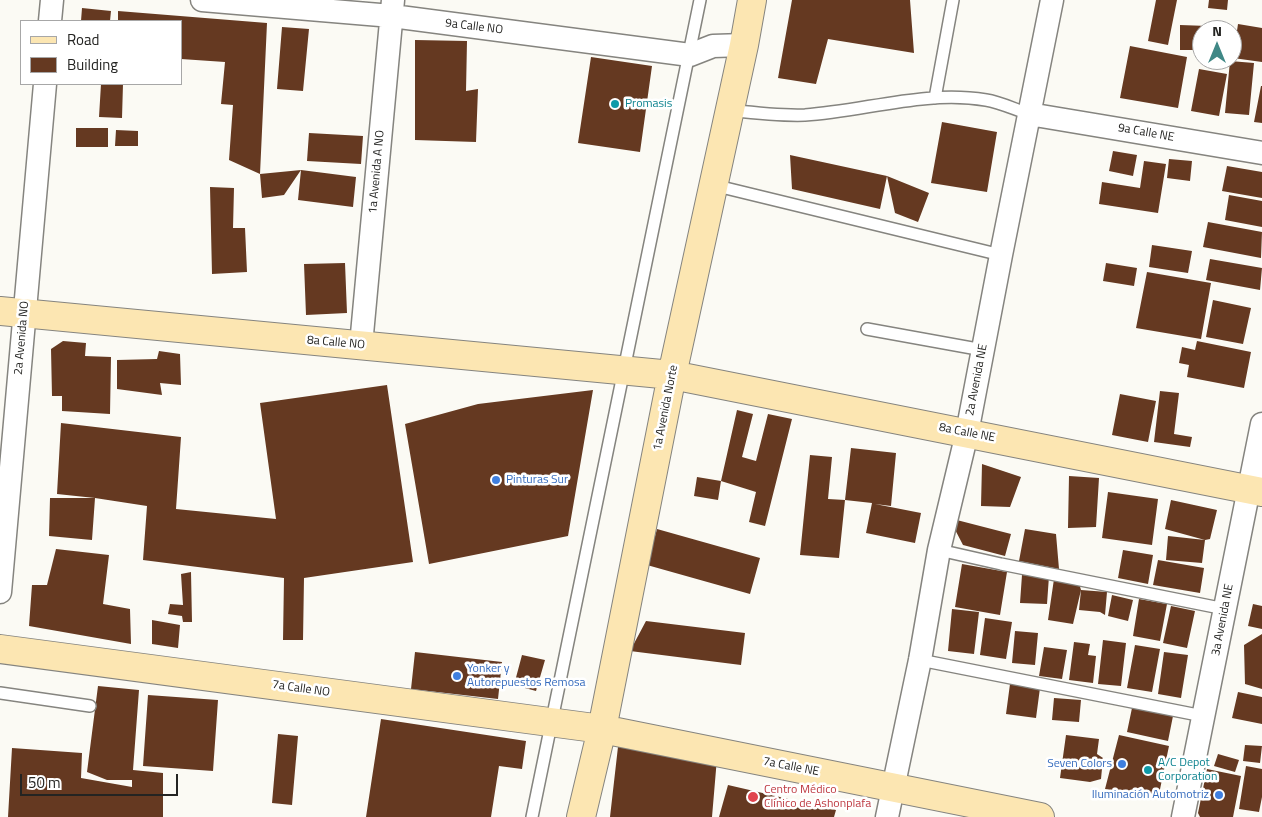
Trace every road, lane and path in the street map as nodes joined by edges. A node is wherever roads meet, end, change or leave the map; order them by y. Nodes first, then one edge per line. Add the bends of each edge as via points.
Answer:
1 (52, 0) edge
2 (202, 0) edge
3 (700, 0) edge
4 (752, 0) edge
5 (953, 0) edge
6 (1052, 0) edge
7 (392, 8) edge
8 (50, 20) edge
9 (744, 45) junction
10 (690, 55) junction
11 (45, 85) edge
12 (935, 98) junction
13 (729, 110) junction
14 (1029, 114) junction
15 (1262, 153) edge
16 (713, 185) junction
17 (1001, 255) junction
18 (12, 312) edge
19 (867, 328) dead end
20 (361, 345) junction
21 (983, 350) junction
22 (624, 370) junction
23 (672, 374) junction
24 (1262, 424) edge
25 (967, 433) junction
26 (1256, 491) edge
27 (938, 550) junction
28 (0, 592) edge
29 (1225, 609) junction
30 (0, 649) edge
31 (920, 660) junction
32 (0, 693) edge
33 (90, 706) dead end
34 (1203, 716) junction
35 (552, 722) junction
36 (602, 728) junction
37 (893, 787) junction
38 (532, 817) edge
39 (581, 817) edge
40 (887, 817) edge
41 (1040, 817) edge
42 (1183, 817) edge

1 - 8 street
2 - 7 street, 9a Calle NO
3 - 10 lane
4 - 9 street, 1a Avenida Norte
5 - 12 lane
6 - 14 street, 2a Avenida NE
7 - 10 street, 9a Calle NO
7 - 20 street, 1a Avenida A NO
9 - 10 street, 9a Calle NO via 712,46
9 - 13 street, 1a Avenida Norte
10 - 22 lane
11 - 18 street, 2a Avenida NO
12 - 13 lane via 806,115
12 - 14 lane via 988,100
13 - 16 street, 1a Avenida Norte
14 - 15 street, 9a Calle NE
14 - 17 street, 2a Avenida NE
16 - 17 lane
16 - 23 street, 1a Avenida Norte
17 - 21 street, 2a Avenida NE
18 - 20 street, 8a Calle NO
18 - 28 street, 2a Avenida NO
19 - 21 lane
20 - 22 street, 8a Calle NO
21 - 25 street, 2a Avenida NE
22 - 23 street, 8a Calle NO
22 - 35 lane
23 - 25 street, 8a Calle NE
23 - 36 street, 1a Avenida Norte
24 - 26 street, 3a Avenida NE
25 - 26 street, 8a Calle NE
25 - 27 street, 2a Avenida NE
26 - 29 street, 3a Avenida NE
27 - 29 lane
27 - 31 street, 2a Avenida NE
29 - 34 street, 3a Avenida NE
30 - 35 street, 7a Calle NO
31 - 34 lane
31 - 37 street, 2a Avenida NE
32 - 33 lane
34 - 42 street, 3a Avenida NE
35 - 36 street, 7a Calle NO
35 - 38 lane
36 - 37 street, 7a Calle NE
36 - 39 street, 1a Avenida Norte
37 - 40 street, 2a Avenida NE
37 - 41 street, 7a Calle NE

